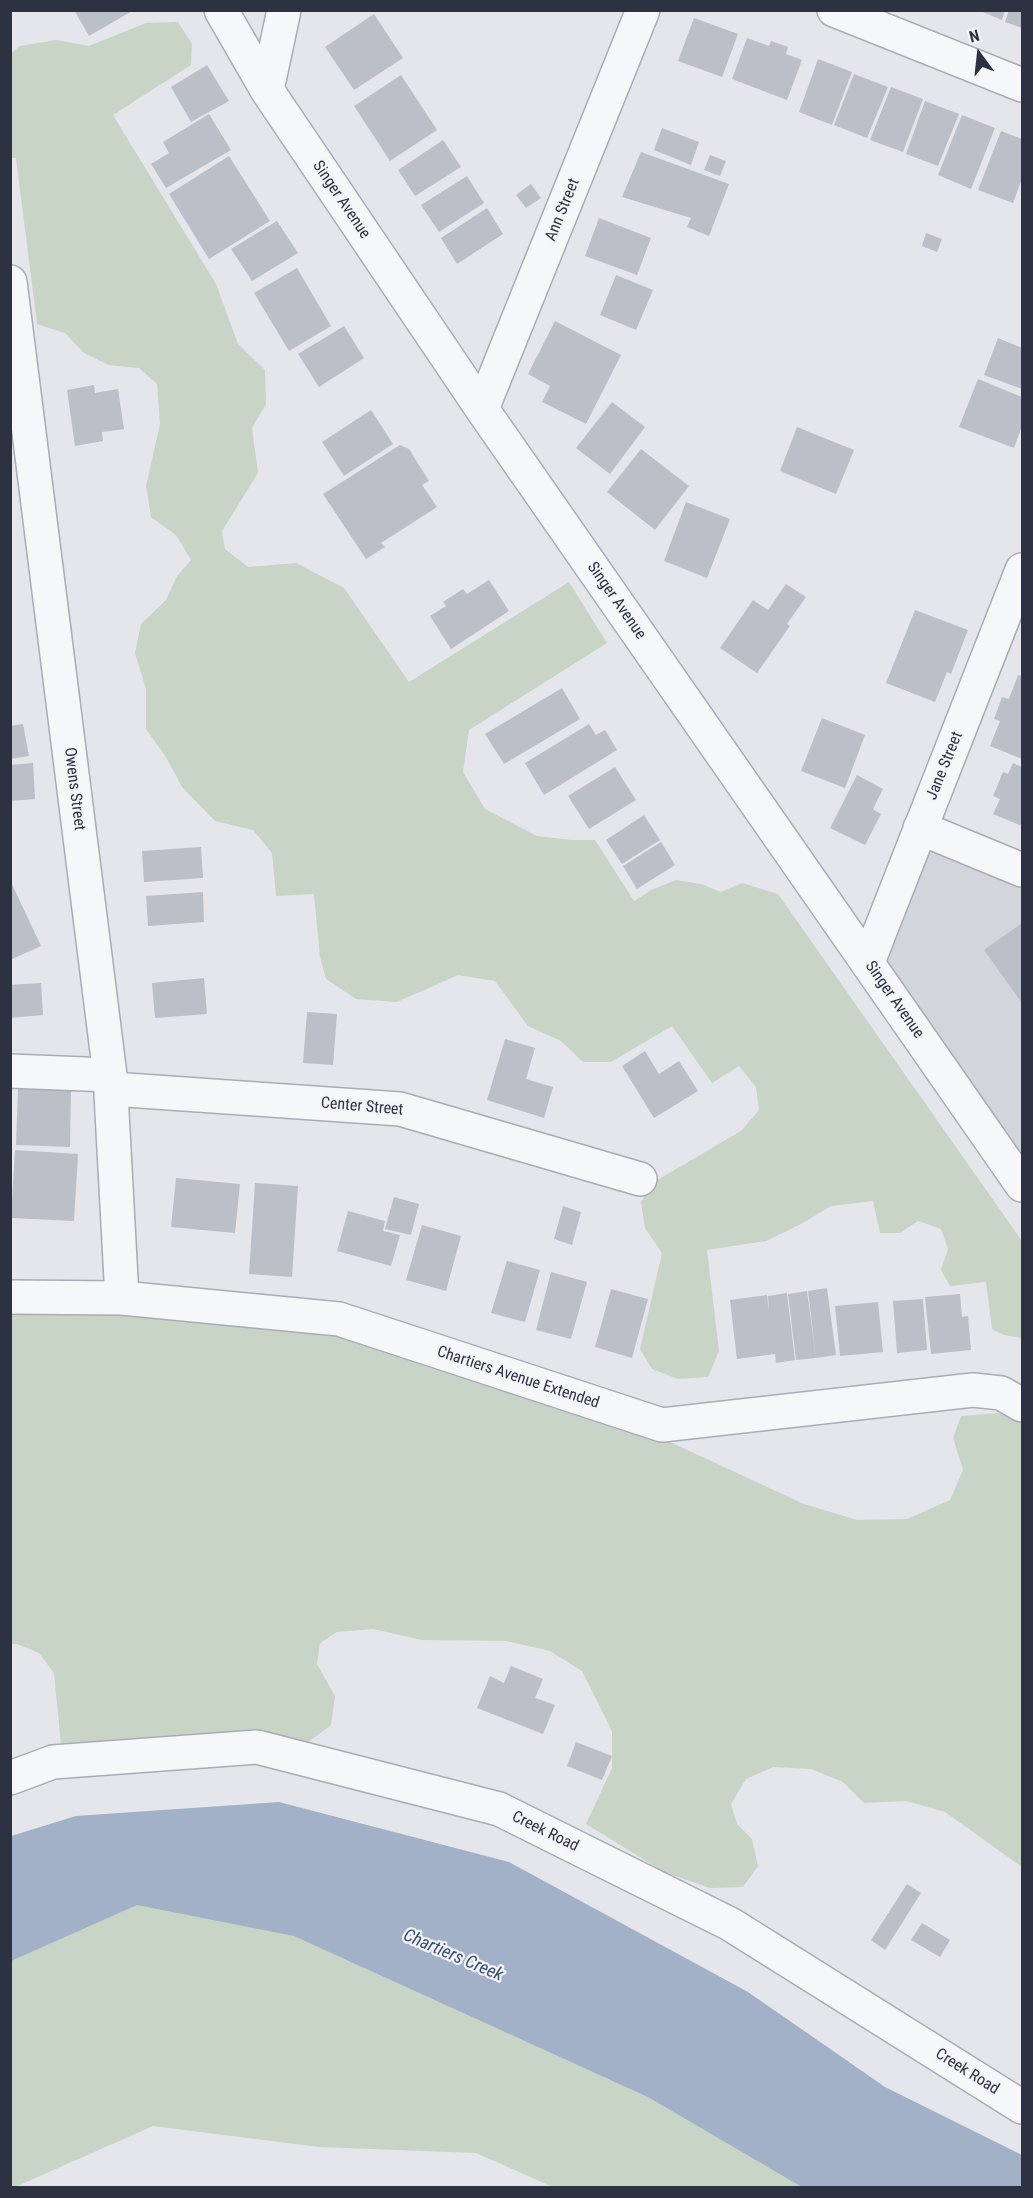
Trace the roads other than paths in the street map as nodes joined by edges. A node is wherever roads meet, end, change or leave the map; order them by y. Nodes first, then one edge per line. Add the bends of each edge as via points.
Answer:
1 (222, 10) edge
2 (284, 10) edge
3 (643, 10) edge
4 (834, 10) edge
5 (1023, 85) edge
6 (267, 90) junction
7 (10, 282) edge
8 (482, 409) junction
9 (1019, 591) edge
10 (920, 828) junction
11 (1023, 870) edge
12 (868, 962) junction
13 (10, 1071) edge
14 (111, 1082) junction
15 (640, 1179) dead end
16 (1023, 1185) edge
17 (10, 1297) edge
18 (122, 1298) junction
19 (1023, 1405) edge
20 (10, 1778) edge
21 (1023, 2107) edge

1 - 6 street, Singer Avenue
2 - 6 street
3 - 8 street, Ann Street
4 - 5 street
6 - 8 street, Singer Avenue
7 - 14 street, Owens Street
8 - 12 street, Singer Avenue
9 - 10 street, Jane Street
10 - 11 street
10 - 12 street, Jane Street
12 - 16 street, Singer Avenue
13 - 14 street, Center Street
14 - 15 street, Center Street via 400,1109
14 - 18 street, Owens Street
17 - 18 street, Chartiers Avenue Extended
18 - 19 street, Chartiers Avenue Extended via 339,1319 662,1425 973,1390 1001,1393
20 - 21 street, Creek Road via 52,1762 258,1747 499,1809 730,1924

